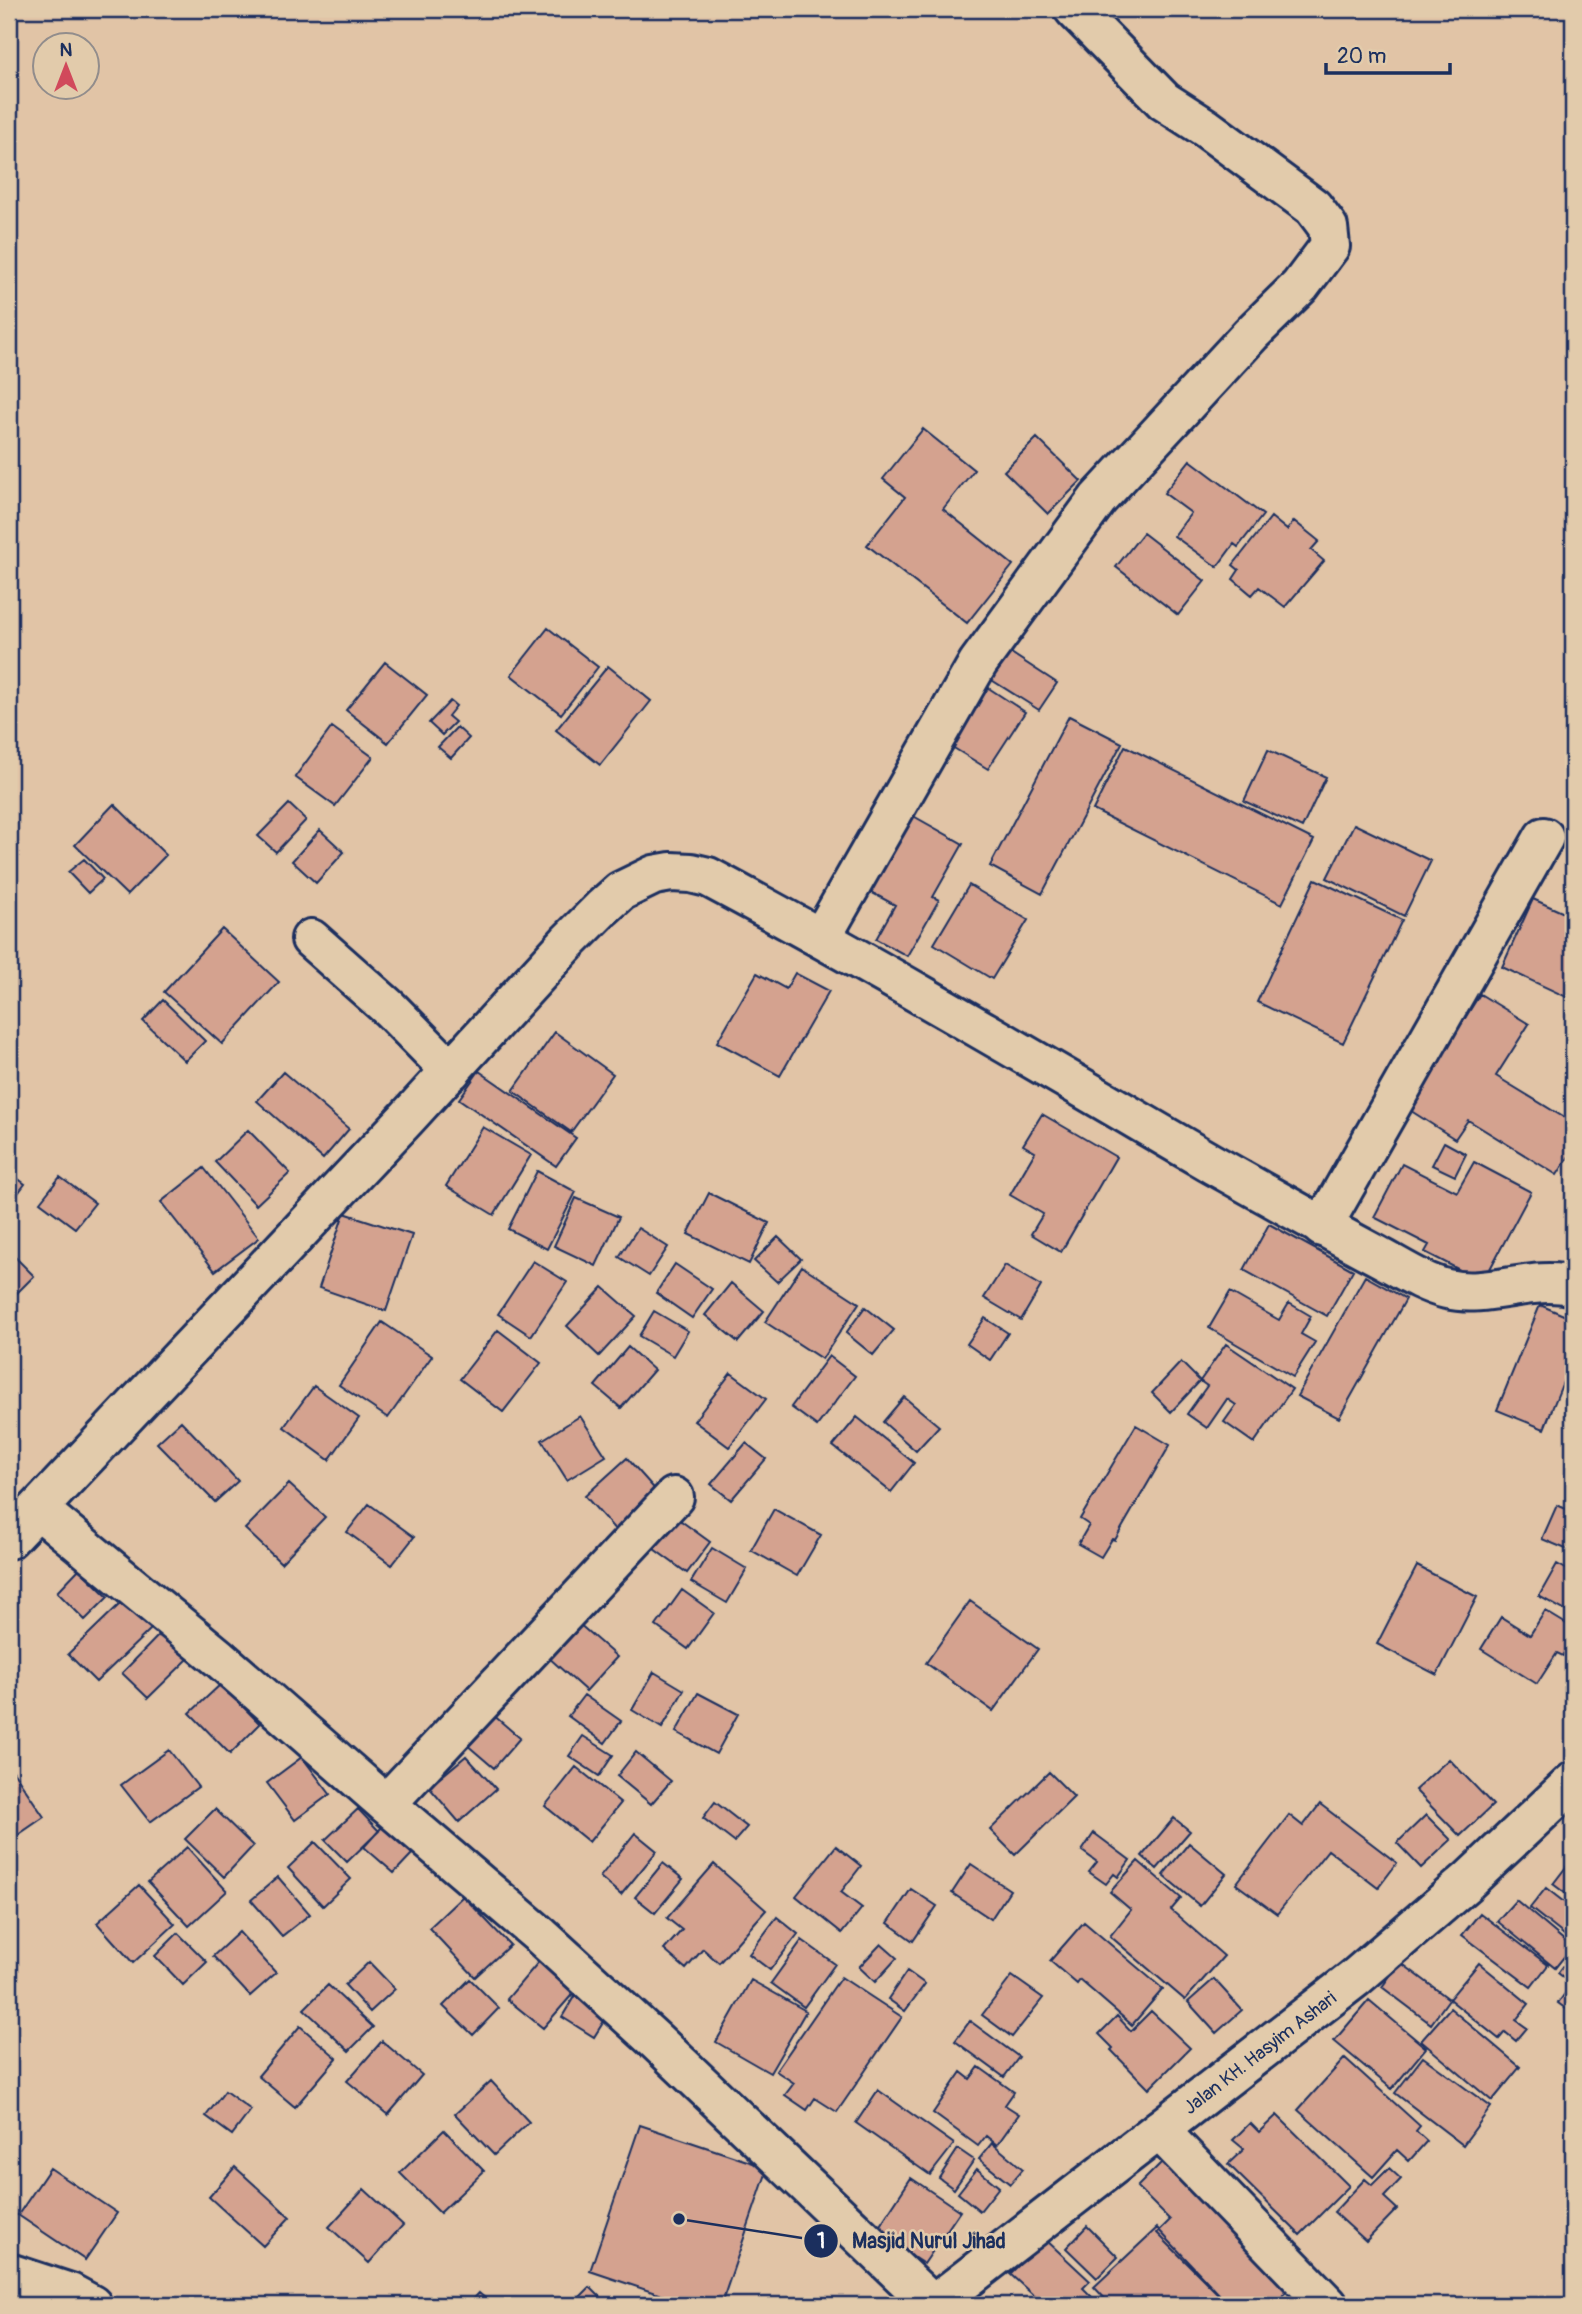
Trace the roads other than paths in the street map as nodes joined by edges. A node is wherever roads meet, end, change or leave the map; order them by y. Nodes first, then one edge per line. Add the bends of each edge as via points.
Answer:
1 (1074, 9) edge
2 (1544, 837) dead end
3 (821, 938) junction
4 (311, 939) dead end
5 (450, 1071) junction
6 (1322, 1227) junction
7 (1573, 1286) edge
8 (674, 1497) dead end
9 (38, 1509) junction
10 (9, 1539) edge
11 (1573, 1782) edge
12 (386, 1804) junction
13 (1159, 2130) junction
14 (9, 2273) edge
15 (92, 2305) edge
16 (933, 2305) edge
17 (1328, 2305) edge

1 - 3 street via 1164,101 1313,207 1328,227 1330,246 1300,286 1090,510 978,663
2 - 6 street
3 - 5 street via 708,877 671,872 654,875 621,891 602,908
3 - 6 street
4 - 5 street via 390,1009
5 - 9 street
6 - 7 street via 1449,1289 1475,1292 1541,1283
8 - 12 street
9 - 10 street
9 - 12 street
11 - 13 street, Jalan KH. Hasyim Ashari via 1354,1979
12 - 16 street via 656,2041
13 - 16 street, Jalan KH. Hasyim Ashari
13 - 17 street
14 - 15 street via 71,2293

